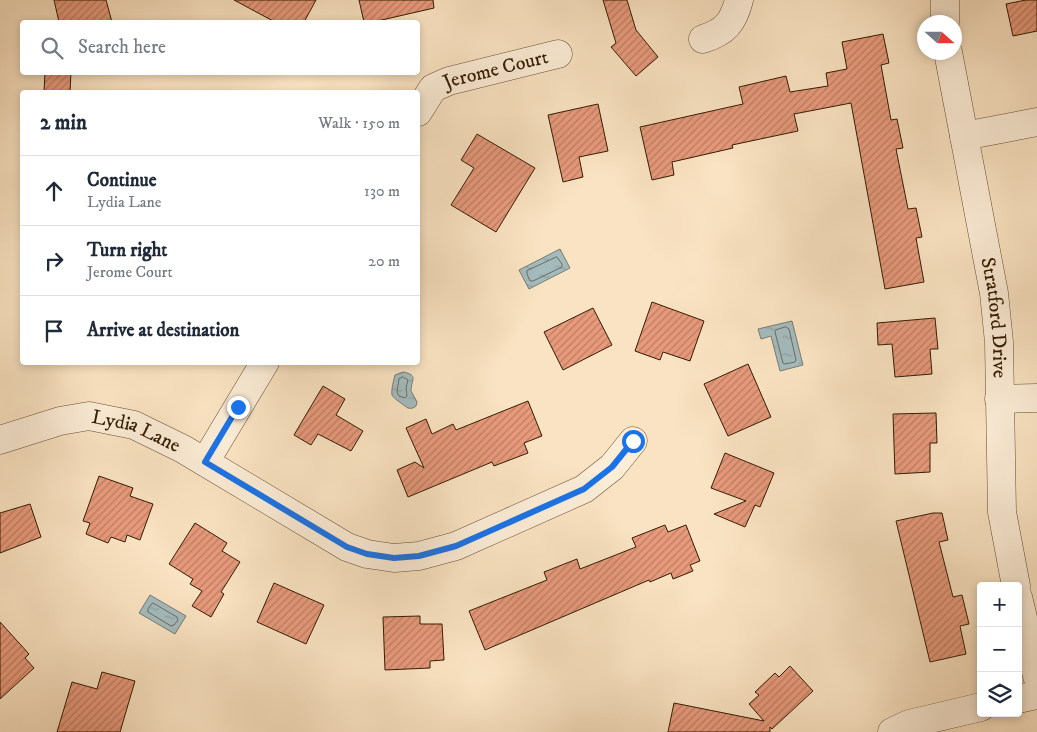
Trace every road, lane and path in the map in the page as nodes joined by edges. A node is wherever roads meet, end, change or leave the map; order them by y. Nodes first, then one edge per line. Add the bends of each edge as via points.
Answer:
1 (739, 0) edge
2 (945, 0) edge
3 (945, 15) edge
4 (703, 39) dead end
5 (558, 54) dead end
6 (950, 60) edge
7 (420, 109) edge
8 (1037, 122) edge
9 (964, 136) junction
10 (264, 365) edge
11 (1037, 398) edge
12 (999, 399) junction
13 (0, 440) edge
14 (633, 441) dead end
15 (205, 462) junction
16 (1015, 582) edge
17 (1022, 614) edge
18 (1037, 676) edge
19 (1037, 695) edge
20 (1022, 698) edge
21 (977, 708) edge
22 (892, 732) edge

1 - 4 street via 730,23 722,31
2 - 3 street
5 - 7 street, Jerome Court via 441,84 433,88
6 - 9 street, Stratford Drive
8 - 9 street
9 - 12 street, Stratford Drive via 995,300
10 - 15 street
11 - 12 street
12 - 16 street, Stratford Drive via 1002,512
13 - 15 street, Lydia Lane via 60,421 89,416 134,425
14 - 15 street, Lydia Lane via 615,464 584,489 456,546 419,556 394,558 347,547
17 - 18 street
19 - 20 street
21 - 22 street via 909,724

